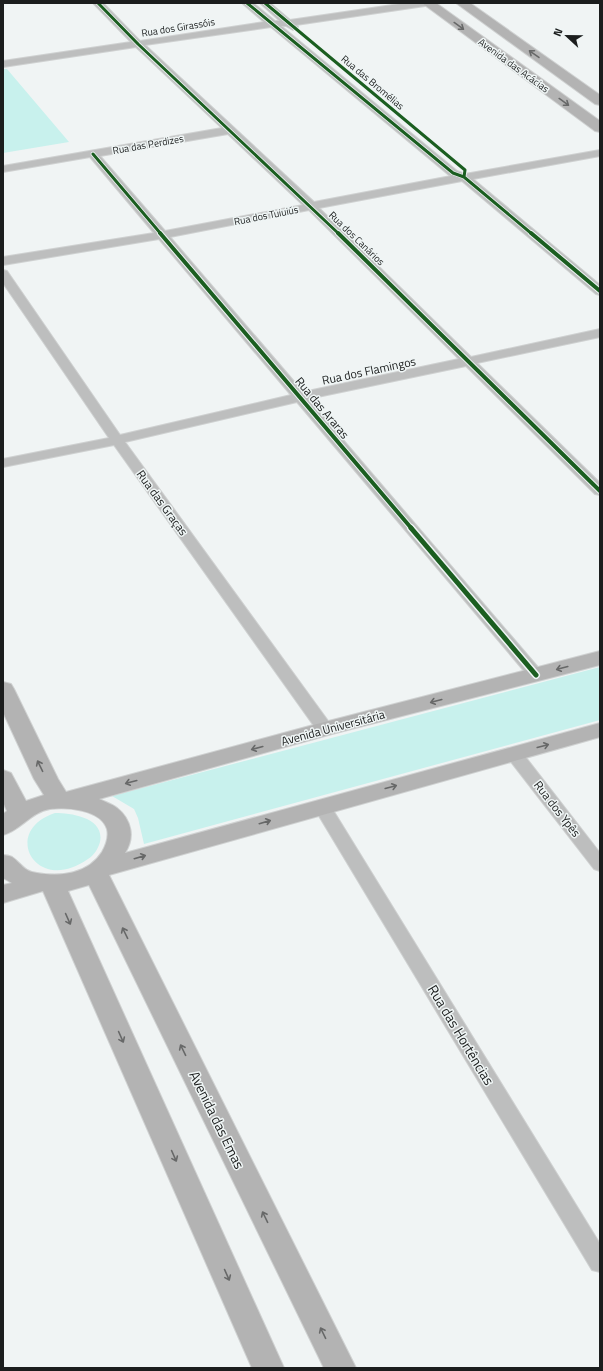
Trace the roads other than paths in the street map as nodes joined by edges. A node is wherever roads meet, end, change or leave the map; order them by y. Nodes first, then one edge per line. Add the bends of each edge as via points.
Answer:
1 (98, 3) edge
2 (247, 3) edge
3 (265, 3) edge
4 (386, 3) edge
5 (426, 3) edge
6 (462, 3) edge
7 (286, 21) junction
8 (268, 24) junction
9 (138, 44) junction
10 (4, 63) edge
11 (600, 101) edge
12 (600, 128) edge
13 (231, 130) junction
14 (600, 153) edge
15 (93, 154) junction
16 (3, 168) edge
17 (464, 177) junction
18 (312, 207) junction
19 (162, 235) junction
20 (3, 261) edge
21 (3, 274) edge
22 (600, 291) edge
23 (600, 333) edge
24 (469, 360) junction
25 (300, 397) junction
26 (118, 440) junction
27 (3, 463) edge
28 (600, 491) edge
29 (600, 658) edge
30 (536, 675) junction
31 (3, 688) edge
32 (325, 729) junction
33 (600, 730) edge
34 (514, 754) junction
35 (3, 778) edge
36 (63, 800) junction
37 (322, 806) junction
38 (11, 818) edge
39 (3, 863) edge
40 (600, 865) edge
41 (99, 870) junction
42 (47, 883) junction
43 (3, 894) edge
44 (600, 1263) edge
45 (268, 1368) edge
46 (340, 1368) edge

1 - 9 street, Rua dos Canários
2 - 8 street, Rua das Bromélias
3 - 7 street, Rua das Bromélias
4 - 7 street, Rua dos Girassóis
5 - 7 street, Rua dos Girassóis
5 -> 12 street, Avenida das Acácias
11 -> 6 street, Avenida das Acácias
7 - 8 street, Rua dos Girassóis
7 - 17 street, Rua das Bromélias via 464,170
8 - 9 street, Rua dos Girassóis
8 - 17 street, Rua das Bromélias via 453,173
9 - 10 street, Rua dos Girassóis
9 - 13 street, Rua dos Canários
13 - 15 street, Rua das Perdizes
13 - 18 street, Rua dos Canários
14 - 17 street, Rua dos Tuiuiús
15 - 16 street, Rua das Perdizes
15 - 19 street, Rua das Araras
17 - 18 street, Rua dos Tuiuiús
17 - 22 street, Rua das Bromélias
18 - 19 street, Rua dos Tuiuiús
18 - 24 street, Rua dos Canários
19 - 20 street, Rua dos Tuiuiús
19 - 25 street, Rua das Araras
21 - 26 street, Rua das Graças
23 - 24 street, Rua dos Flamingos
24 - 25 street, Rua dos Flamingos
24 - 28 street, Rua dos Canários
25 - 26 street, Rua dos Flamingos
25 - 30 street, Rua das Araras
26 - 27 street, Rua dos Flamingos
26 - 32 street, Rua das Graças
29 -> 30 street, Avenida Universitária
30 -> 32 street, Avenida Universitária
36 -> 31 street via 46,779
32 -> 36 street, Avenida Universitária
34 -> 33 street
37 -> 34 street
34 - 40 street, Rua dos Ypês
35 - 38 street
36 - 38 street via 43,802
36 - 41 street via 81,801 97,806 110,815 118,826 120,841 115,855
41 -> 37 street
37 - 44 street, Rua das Hortências
39 - 42 street via 7,869 22,878
41 - 42 street via 81,879
46 -> 41 street, Avenida das Emas
42 - 43 street
42 -> 45 street

